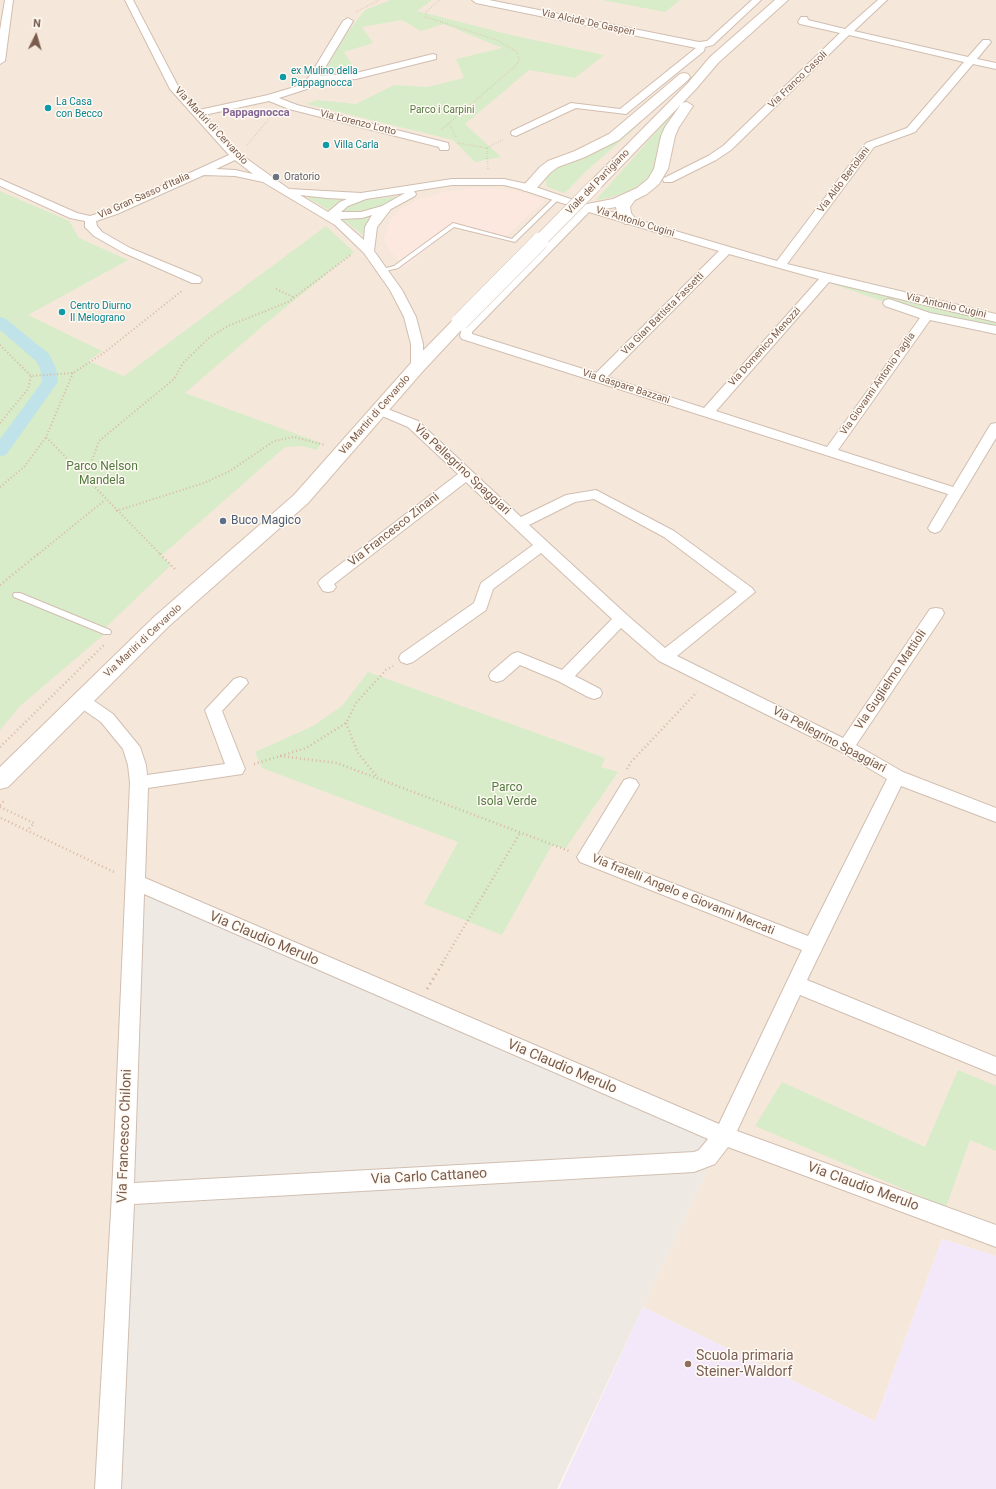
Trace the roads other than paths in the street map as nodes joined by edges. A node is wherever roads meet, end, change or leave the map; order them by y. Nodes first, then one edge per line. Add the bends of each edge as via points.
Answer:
1 (9, 0) edge
2 (129, 0) edge
3 (476, 0) edge
4 (757, 0) edge
5 (782, 0) edge
6 (883, 0) edge
7 (804, 19) dead end
8 (348, 21) road end
9 (848, 32) junction
10 (986, 42) dead end
11 (699, 45) junction
12 (433, 57) dead end
13 (718, 57) junction
14 (970, 59) junction
15 (0, 61) edge
16 (996, 66) edge
17 (313, 79) junction
18 (270, 98) junction
19 (197, 113) junction
20 (516, 133) dead end
21 (444, 146) road end
22 (234, 154) junction
23 (696, 156) dead end
24 (712, 158) junction
25 (198, 172) junction
26 (668, 180) dead end
27 (0, 182) edge
28 (272, 183) junction
29 (529, 188) junction
30 (418, 189) junction
31 (287, 190) junction
32 (363, 196) junction
33 (630, 197) junction
34 (558, 198) junction
35 (387, 208) junction
36 (587, 208) junction
37 (330, 216) junction
38 (90, 219) junction
39 (630, 221) junction
40 (368, 251) junction
41 (726, 251) junction
42 (780, 266) junction
43 (382, 270) junction
44 (196, 280) road end
45 (824, 281) junction
46 (927, 316) junction
47 (996, 318) edge
48 (996, 330) edge
49 (417, 367) junction
50 (599, 378) junction
51 (380, 410) junction
52 (706, 413) junction
53 (996, 427) edge
54 (830, 452) junction
55 (466, 475) junction
56 (955, 492) junction
57 (520, 524) junction
58 (935, 528) dead end
59 (542, 545) junction
60 (328, 587) dead end
61 (17, 595) dead end
62 (936, 613) dead end
63 (621, 619) junction
64 (107, 632) road end
65 (665, 657) junction
66 (407, 658) road end
67 (497, 676) dead end
68 (564, 677) junction
69 (240, 683) dead end
70 (594, 693) dead end
71 (82, 700) junction
72 (846, 747) junction
73 (898, 777) junction
74 (0, 781) edge
75 (139, 783) junction
76 (630, 785) road end
77 (996, 815) edge
78 (134, 882) junction
79 (813, 946) junction
80 (795, 984) junction
81 (996, 1066) edge
82 (724, 1136) junction
83 (123, 1194) junction
84 (996, 1236) edge
85 (108, 1489) edge

1 - 15 street
2 - 19 street, Via Martiri di Cervarolo via 174,89
3 - 11 street, Via Alcide De Gasperi
4 - 11 street via 710,43
5 - 13 main road, Viale del Partigiano
6 - 9 street, Via Franco Casoli
7 - 9 street via 803,22
8 - 17 street
9 - 14 street
9 - 24 street, Via Franco Casoli via 727,148
10 - 14 street, Via Aldo Bertolani
11 - 20 street via 701,49 622,112 575,105
12 - 17 street via 356,76
13 - 29 main road via 683,77 610,139 549,166
13 - 33 main road via 702,90 672,127 661,169 654,181
13 - 49 main road, Viale del Partigiano, bridge
14 - 16 street
14 - 42 street, Via Aldo Bertolani via 911,130 870,144
17 - 18 street via 297,90
18 - 19 street
18 - 21 street, Via Lorenzo Lotto
19 - 22 street, Via Martiri di Cervarolo
22 - 25 street, Via Gran Sasso d'Italia
22 - 28 street, Via Martiri di Cervarolo
23 - 24 street
24 - 26 street, Via Franco Casoli
25 - 28 street, Via Gran Sasso d'Italia via 236,173
25 - 38 street, Via Gran Sasso d'Italia via 113,212
27 - 38 street, Via Gran Sasso d'Italia via 74,216
28 - 31 street, Via Martiri di Cervarolo
29 - 30 street, Via Antonio Cugini via 515,183 489,181 452,182
29 - 34 street, Via Antonio Cugini
30 - 32 street, Via Antonio Cugini
30 - 35 street, Via Antonio Cugini
31 - 32 street, Via Antonio Cugini via 327,196
31 - 37 street, Via Martiri di Cervarolo
32 - 37 street, Via Antonio Cugini via 344,204
33 - 36 main road via 609,205
33 - 39 main road via 623,207
34 - 36 street, Via Antonio Cugini
34 - 43 lane via 513,241 453,225 396,267
35 - 37 street, Via Antonio Cugini via 362,215
35 - 40 street, Via Antonio Cugini via 371,227
36 - 39 street, Via Antonio Cugini
36 - 50 street, Via Gaspare Bazzani via 466,331 466,336
37 - 40 street, Via Martiri di Cervarolo
38 - 44 street, Via Gran Sasso d'Italia via 91,228 98,234 126,250
39 - 41 street, Via Antonio Cugini
40 - 43 street, Via Martiri di Cervarolo
41 - 42 street, Via Antonio Cugini
41 - 50 street, Via Gian Battista Fassetti
42 - 45 street, Via Antonio Cugini
42 - 47 street, Via Antonio Cugini
43 - 49 street, Via Martiri di Cervarolo via 410,317 417,344
45 - 46 street, Via Antonio Cugini
45 - 52 street, Via Domenico Menozzi
46 - 48 street, Via Antonio Cugini
46 - 54 street, Via Giovanni Antonio Paglia
49 - 51 main road, Via Martiri di Cervarolo
50 - 52 street, Via Gaspare Bazzani
51 - 55 street, Via Pellegrino Spaggiari via 413,424
51 - 71 main road, Via Martiri di Cervarolo via 301,499 162,621
52 - 54 street, Via Gaspare Bazzani
53 - 56 street
54 - 56 street, Via Gaspare Bazzani
55 - 57 street, Via Pellegrino Spaggiari
55 - 60 street, Via Francesco Zinani via 326,583
56 - 58 street
57 - 59 street, Via Pellegrino Spaggiari
57 - 65 street, Via Pellegrino Spaggiari via 571,498 596,494 669,534 747,592
59 - 63 street, Via Pellegrino Spaggiari
59 - 66 street via 486,587 481,606
61 - 64 lane
62 - 72 street, Via Guglielmo Mattioli
63 - 65 street, Via Pellegrino Spaggiari
63 - 68 street
65 - 72 street, Via Pellegrino Spaggiari
67 - 68 street via 518,658
68 - 70 street
69 - 75 street via 213,710 236,769
71 - 74 main road, Via Martiri di Cervarolo
71 - 75 street, Via Francesco Chiloni via 108,718 131,747
72 - 73 street, Via Pellegrino Spaggiari
73 - 77 street, Via Pellegrino Spaggiari
73 - 79 street
75 - 78 street, Via Francesco Chiloni
76 - 79 street, Via fratelli Angelo e Giovanni Mercati via 586,857
78 - 82 street, Via Claudio Merulo
78 - 83 street, Via Francesco Chiloni
79 - 80 street
80 - 81 street
80 - 82 street
82 - 83 street, Via Carlo Cattaneo via 708,1157 694,1162
82 - 84 street, Via Claudio Merulo
83 - 85 street, Via Francesco Chiloni

